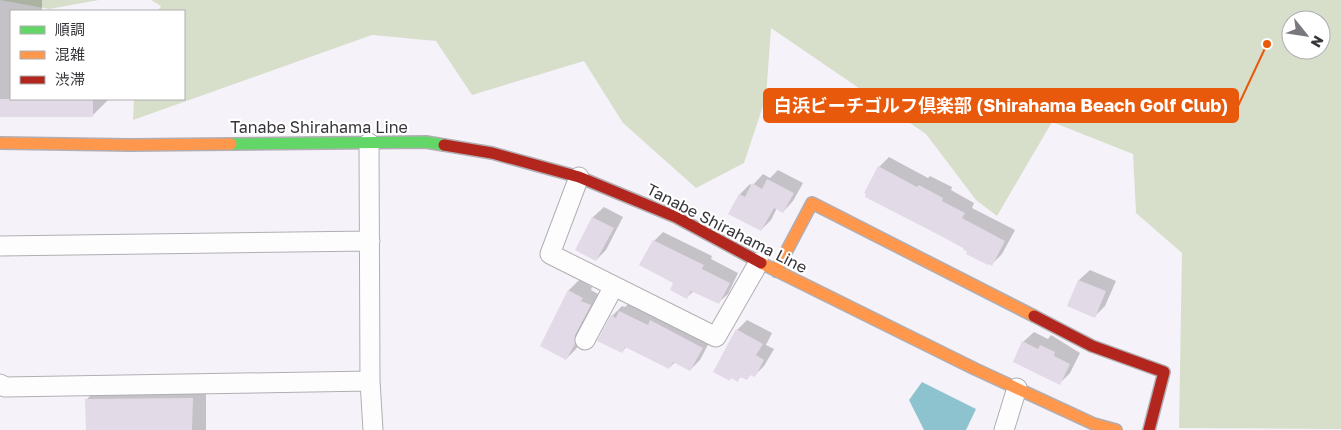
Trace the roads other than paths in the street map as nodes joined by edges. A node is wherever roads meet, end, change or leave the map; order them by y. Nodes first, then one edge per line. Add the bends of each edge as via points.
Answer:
1 (369, 142) junction
2 (0, 143) edge
3 (579, 177) junction
4 (370, 241) junction
5 (0, 246) edge
6 (759, 262) junction
7 (776, 271) junction
8 (614, 286) junction
9 (584, 340) dead end
10 (370, 381) junction
11 (0, 384) edge
12 (1017, 388) junction
13 (373, 430) edge
14 (1004, 430) edge
15 (1116, 430) edge
16 (1150, 430) edge

1 - 2 main road, Tanabe Shirahama Line
1 - 3 main road, Tanabe Shirahama Line via 426,142 492,153
1 - 4 street
3 - 6 main road, Tanabe Shirahama Line via 676,217
3 - 8 street via 550,254
4 - 5 street
4 - 10 street
6 - 7 main road, Tanabe Shirahama Line
6 - 8 street via 716,337
7 - 12 main road, Tanabe Shirahama Line
7 - 16 main road via 812,203 1092,346 1164,372
8 - 9 street
10 - 11 street via 5,387
10 - 13 street
12 - 14 street
12 - 15 main road, Tanabe Shirahama Line via 1094,424

